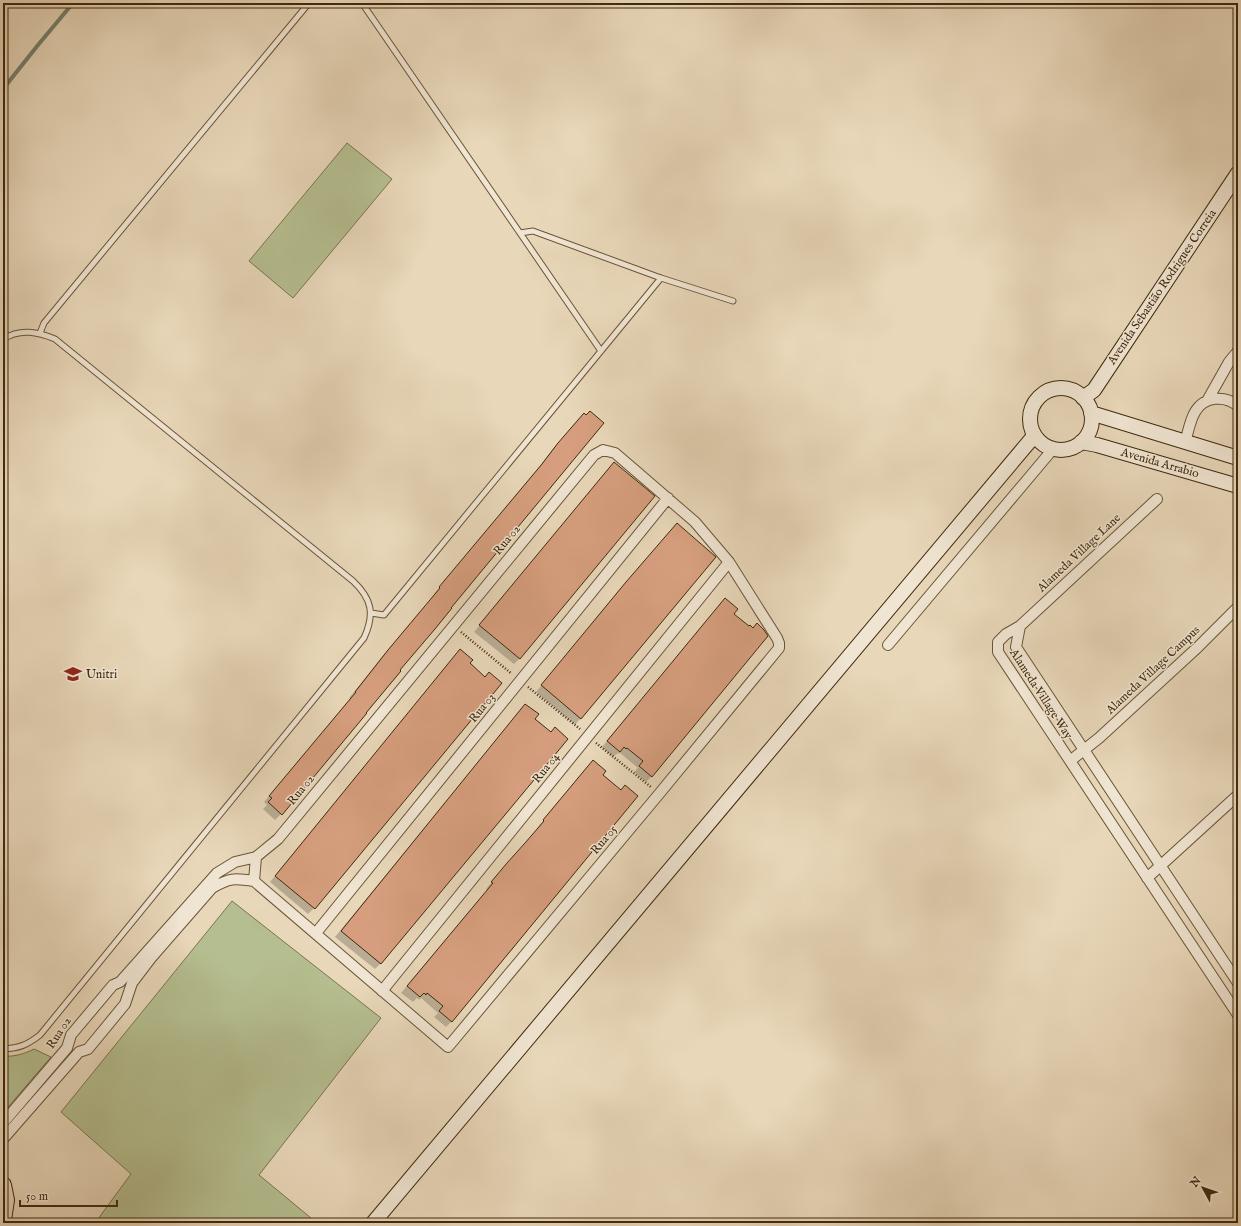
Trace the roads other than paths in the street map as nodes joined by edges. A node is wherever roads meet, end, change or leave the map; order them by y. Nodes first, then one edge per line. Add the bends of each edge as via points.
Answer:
1 (308, 3) edge
2 (362, 3) edge
3 (1238, 173) edge
4 (520, 233) junction
5 (661, 278) junction
6 (733, 301) dead end
7 (40, 333) junction
8 (3, 339) edge
9 (601, 351) junction
10 (1238, 351) edge
11 (1083, 398) junction
12 (1207, 401) junction
13 (1238, 406) edge
14 (1091, 413) junction
15 (1034, 436) junction
16 (1081, 442) junction
17 (1186, 442) junction
18 (1053, 449) junction
19 (1238, 458) edge
20 (1238, 486) edge
21 (668, 498) junction
22 (1156, 499) dead end
23 (729, 562) junction
24 (1238, 606) edge
25 (371, 613) junction
26 (1020, 626) junction
27 (888, 645) dead end
28 (1083, 750) junction
29 (1070, 760) junction
30 (1238, 795) edge
31 (256, 857) junction
32 (235, 862) junction
33 (1161, 866) junction
34 (1147, 878) junction
35 (238, 879) junction
36 (254, 881) junction
37 (316, 933) junction
38 (1237, 979) edge
39 (1222, 990) junction
40 (382, 991) junction
41 (1238, 1014) edge
42 (3, 1049) edge
43 (3, 1123) edge
44 (3, 1139) edge
45 (3, 1185) edge
46 (6, 1218) edge
47 (373, 1223) edge

1 - 7 lane via 44,323
2 - 4 lane
3 - 11 street, Avenida Sebastião Rodrigues Correia via 1094,390
4 - 5 lane via 533,231
4 - 9 lane
5 - 6 lane
5 - 9 lane
7 - 8 lane via 23,332
7 - 25 lane via 55,339 353,580 368,601
9 - 25 lane via 384,615
10 - 12 street via 1228,362
11 - 14 street
11 - 15 street via 1069,390 1057,389 1045,393 1030,412
12 - 13 street via 1225,399
12 - 17 street via 1194,413
14 - 16 street via 1090,429
14 - 17 street
15 - 18 street via 1045,447
15 - 47 street
16 - 18 street via 1068,450
16 - 20 street, Avenida Arrabio
17 - 19 street
18 - 27 street
21 - 23 street via 695,522
21 - 31 street, Rua 02 via 615,454 603,450 594,455 278,839
21 - 37 street, Rua 03
22 - 26 street, Alameda Village Lane
23 - 40 street, Rua 04
23 - 40 street, Rua 05 via 777,638 779,648 448,1048
24 - 28 street, Alameda Village Campus via 1198,647
25 - 42 lane via 364,638 40,1035 29,1044 16,1049
26 - 28 street, Alameda Village Way via 1016,647
26 - 29 street, Alameda Village Way via 998,642 998,652
28 - 29 street, Alameda Village Campus
28 - 33 street, Alameda Village Way
29 - 34 street, Alameda Village Way
30 - 33 street
31 - 32 street, Rua 02
31 - 36 street
32 - 35 street
32 - 43 street, Rua 02 via 217,873 120,982 113,985 71,1034 67,1048
33 - 34 street
33 - 38 street, Alameda Village Way
34 - 39 street, Alameda Village Way
35 - 36 street
35 - 44 street via 224,881 212,888 151,958 132,983 125,1004 88,1049 79,1052
36 - 37 street
37 - 40 street
38 - 39 street
39 - 41 street, Alameda Village Way
45 - 46 main road

